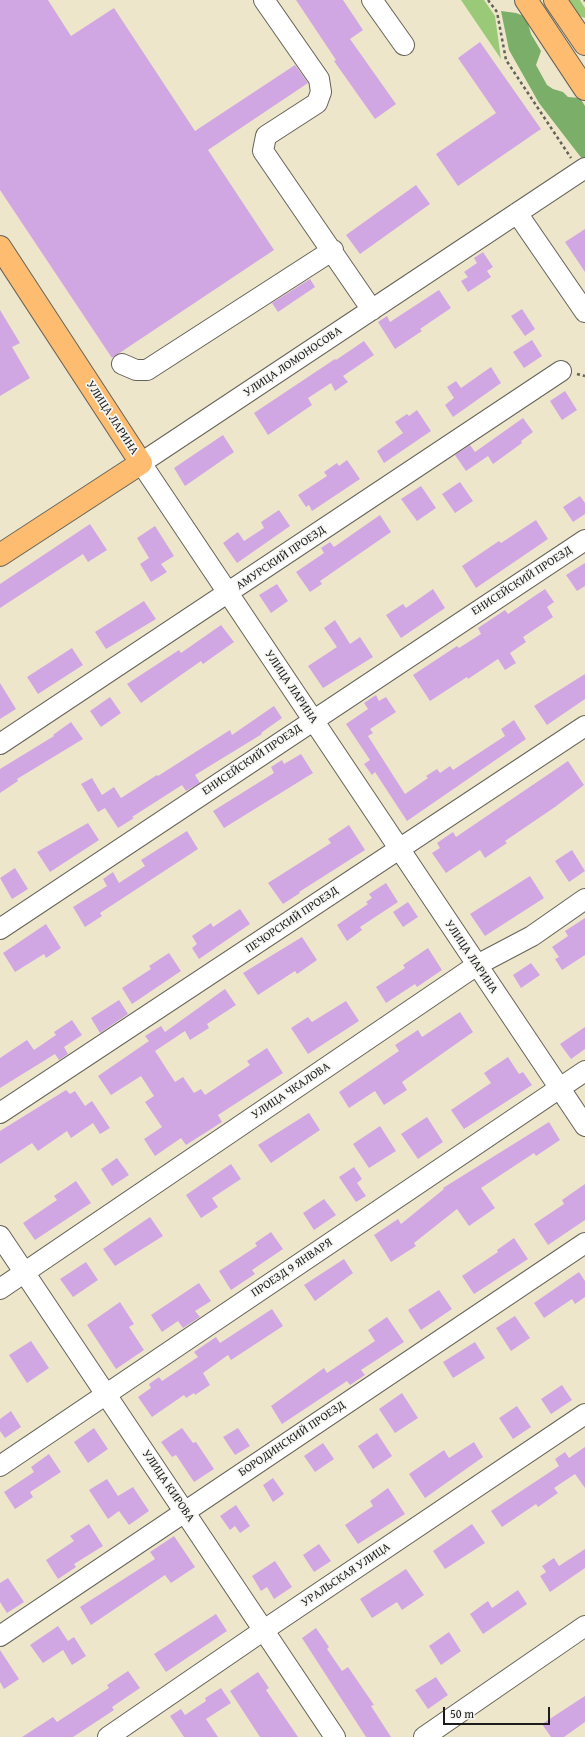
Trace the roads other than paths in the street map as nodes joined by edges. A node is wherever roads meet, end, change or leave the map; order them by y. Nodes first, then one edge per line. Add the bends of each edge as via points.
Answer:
1 (264, 0) edge
2 (372, 0) edge
3 (526, 0) edge
4 (555, 0) edge
5 (582, 34) edge
6 (404, 45) dead end
7 (556, 45) junction
8 (585, 89) edge
9 (583, 170) edge
10 (517, 213) junction
11 (0, 247) edge
12 (333, 250) junction
13 (372, 310) junction
14 (585, 312) edge
15 (122, 364) dead end
16 (561, 371) dead end
17 (141, 463) junction
18 (585, 540) edge
19 (0, 556) edge
20 (228, 593) junction
21 (313, 720) junction
22 (585, 726) edge
23 (0, 744) edge
24 (399, 849) junction
25 (585, 899) edge
26 (0, 929) edge
27 (477, 965) junction
28 (585, 1071) edge
29 (560, 1088) junction
30 (0, 1113) edge
31 (585, 1126) edge
32 (0, 1236) edge
33 (585, 1243) edge
34 (25, 1272) junction
35 (0, 1289) edge
36 (106, 1394) junction
37 (585, 1414) edge
38 (0, 1466) edge
39 (184, 1510) junction
40 (585, 1626) edge
41 (264, 1630) junction
42 (0, 1636) edge
43 (108, 1737) edge
44 (335, 1737) edge
45 (424, 1737) edge

1 - 12 street via 319,79 321,92 317,103 266,136 263,150
2 - 6 street
3 - 7 main road
4 - 5 main road
5 - 7 main road
7 - 8 main road
9 - 10 street, УЛИЦА ЛОМОНОСОВА
10 - 13 street, УЛИЦА ЛОМОНОСОВА
10 - 14 street
11 - 17 main road, УЛИЦА ЛАРИНА
12 - 13 street
12 - 15 street via 147,370 136,370
13 - 17 street, УЛИЦА ЛОМОНОСОВА
16 - 20 street, АМУРСКИЙ ПРОЕЗД
17 - 19 main road, УЛИЦА ЛОМОНОСОВА
17 - 20 street, УЛИЦА ЛАРИНА
18 - 21 street, ЕНИСЕЙСКИЙ ПРОЕЗД
20 - 21 street, УЛИЦА ЛАРИНА
20 - 23 street, АМУРСКИЙ ПРОЕЗД
21 - 24 street, УЛИЦА ЛАРИНА
21 - 26 street, ЕНИСЕЙСКИЙ ПРОЕЗД
22 - 24 street, ПЕЧОРСКИЙ ПРОЕЗД
24 - 27 street, УЛИЦА ЛАРИНА
24 - 30 street, ПЕЧОРСКИЙ ПРОЕЗД
25 - 27 street, УЛИЦА ЧКАЛОВА via 532,936
27 - 29 street, УЛИЦА ЛАРИНА
27 - 34 street, УЛИЦА ЧКАЛОВА
28 - 29 street, ПРОЕЗД 9 ЯНВАРЯ
29 - 31 street, УЛИЦА ЛАРИНА
29 - 36 street, ПРОЕЗД 9 ЯНВАРЯ
32 - 34 street, УЛИЦА КИРОВА
33 - 39 street, БОРОДИНСКИЙ ПРОЕЗД
34 - 35 street, УЛИЦА ЧКАЛОВА
34 - 36 street, УЛИЦА КИРОВА
36 - 38 street, ПРОЕЗД 9 ЯНВАРЯ
36 - 39 street, УЛИЦА КИРОВА
37 - 41 street, УРАЛЬСКАЯ УЛИЦА
39 - 41 street, УЛИЦА КИРОВА
39 - 42 street, БОРОДИНСКИЙ ПРОЕЗД
40 - 45 street
41 - 43 street, УРАЛЬСКАЯ УЛИЦА
41 - 44 street, УЛИЦА КИРОВА

